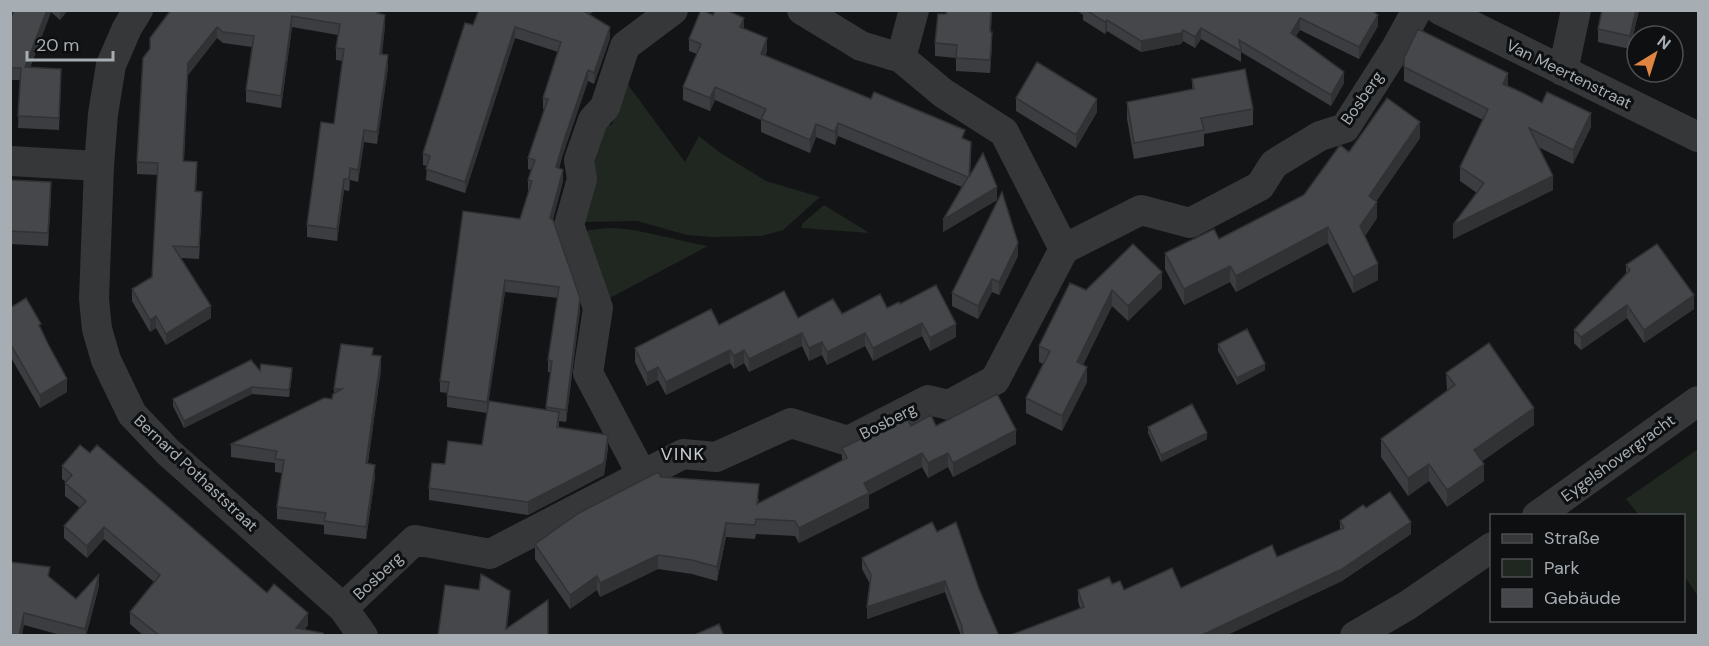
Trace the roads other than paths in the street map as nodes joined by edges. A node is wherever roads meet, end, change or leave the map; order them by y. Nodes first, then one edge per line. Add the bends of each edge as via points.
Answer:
1 (138, 10) edge
2 (673, 10) edge
3 (914, 10) edge
4 (1417, 10) edge
5 (1440, 10) edge
6 (1576, 10) edge
7 (802, 11) edge
8 (901, 58) junction
9 (1563, 71) junction
10 (1698, 137) edge
11 (10, 161) edge
12 (99, 166) junction
13 (1064, 249) junction
14 (1698, 401) edge
15 (642, 475) junction
16 (1540, 514) edge
17 (1490, 548) edge
18 (344, 608) junction
19 (363, 636) edge
20 (1355, 636) edge

1 - 12 street, Bernard Pothaststraat via 111,65
2 - 15 street via 625,46 605,107 593,120 579,160 582,179 569,225 597,309 588,373
3 - 8 street
4 - 13 street, Bosberg via 1345,128 1320,136 1274,164 1260,186 1190,223 1141,210
5 - 9 street, Van Meertenstraat
6 - 9 street
7 - 8 street via 861,46
8 - 13 street via 943,93 1004,132
9 - 10 street, Van Meertenstraat
11 - 12 street
12 - 18 street, Bernard Pothaststraat via 94,299 97,329 106,360 132,414 168,452
13 - 15 street, Bosberg via 995,380 949,405 928,400 848,441 791,423 716,457 682,454
14 - 16 street, Eygelshovergracht
15 - 18 street, Bosberg via 490,554 415,540
17 - 20 street via 1408,605
18 - 19 street, Bernard Pothaststraat

